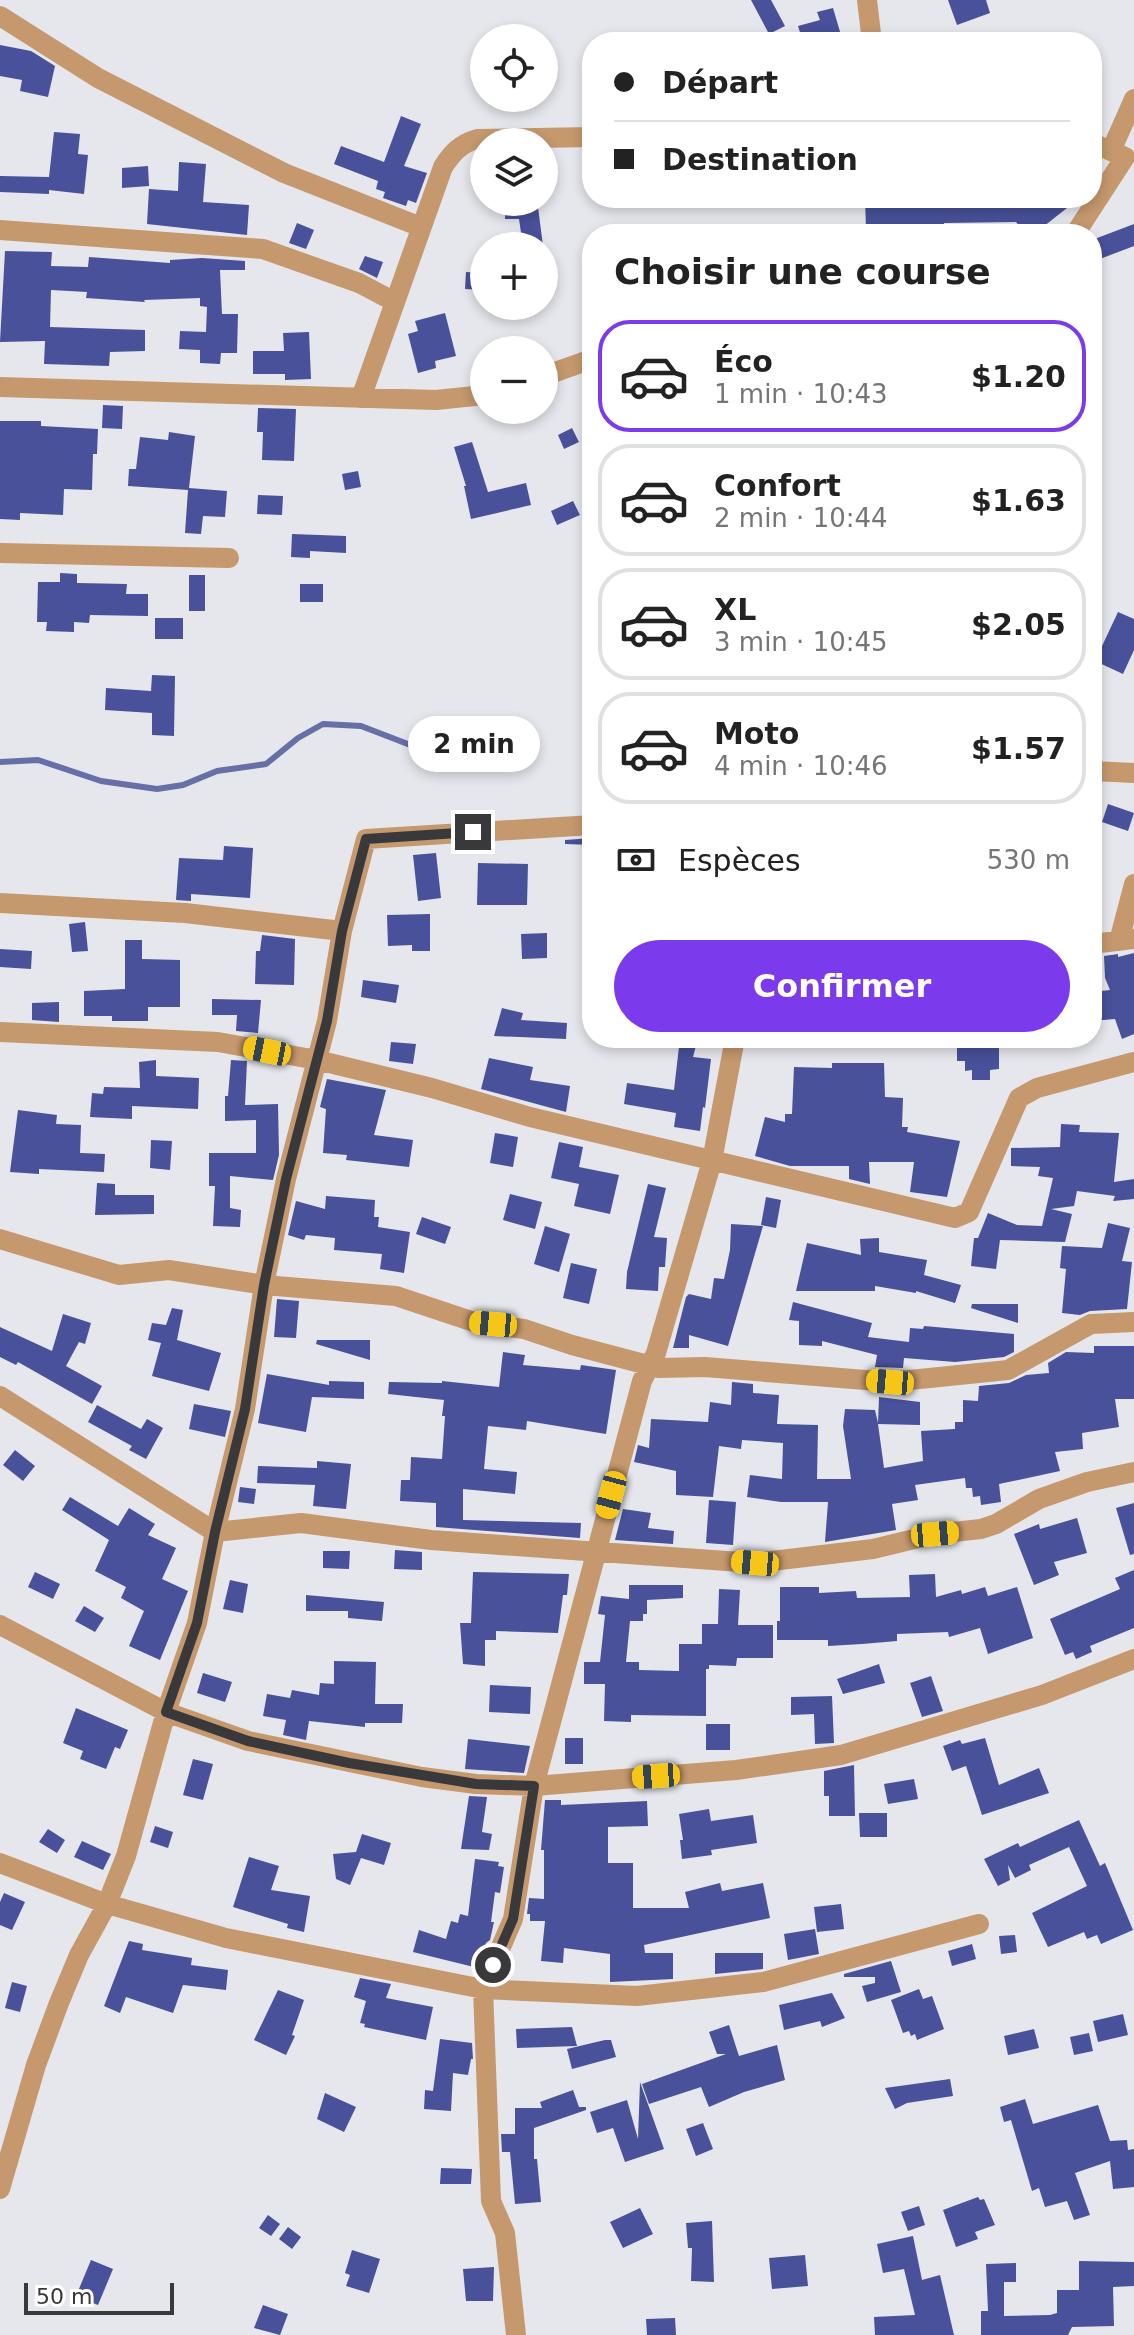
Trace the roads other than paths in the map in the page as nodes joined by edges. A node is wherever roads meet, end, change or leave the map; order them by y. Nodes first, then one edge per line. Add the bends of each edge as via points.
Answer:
1 (867, 0) edge
2 (0, 16) edge
3 (871, 32) edge
4 (1134, 99) edge
5 (582, 137) edge
6 (1116, 152) edge
7 (1102, 180) edge
8 (421, 227) junction
9 (0, 230) edge
10 (395, 302) junction
11 (582, 363) edge
12 (558, 371) edge
13 (0, 387) edge
14 (470, 396) edge
15 (361, 398) junction
16 (0, 553) edge
17 (229, 558) dead end
18 (1102, 771) edge
19 (1134, 773) edge
20 (582, 826) edge
21 (1134, 884) edge
22 (0, 903) edge
23 (342, 931) junction
24 (1126, 940) edge
25 (1102, 943) edge
26 (0, 1032) edge
27 (733, 1048) edge
28 (317, 1060) junction
29 (1134, 1062) edge
30 (712, 1161) junction
31 (0, 1239) edge
32 (264, 1285) junction
33 (1134, 1322) edge
34 (648, 1365) junction
35 (0, 1396) edge
36 (1134, 1472) edge
37 (215, 1532) junction
38 (595, 1552) junction
39 (0, 1625) edge
40 (1134, 1659) edge
41 (166, 1712) junction
42 (534, 1786) junction
43 (0, 1863) edge
44 (107, 1904) junction
45 (979, 1924) dead end
46 (483, 1989) junction
47 (0, 2189) edge
48 (516, 2335) edge

1 - 3 street
2 - 8 street via 98,78 284,173
4 - 6 street
5 - 8 street via 465,142 443,167
6 - 7 street
8 - 10 street
9 - 10 street via 263,249 359,283
10 - 15 street
11 - 12 street
13 - 15 street
14 - 15 street
16 - 17 street
18 - 19 street
20 - 23 street via 366,839
21 - 24 street
22 - 23 street via 185,913
23 - 28 street
24 - 25 street
26 - 28 street via 218,1042
27 - 30 street
28 - 30 street
28 - 32 street
29 - 30 street via 1037,1088 1019,1098 969,1212 955,1218
30 - 34 street via 656,1353
31 - 32 street via 119,1275 169,1270
32 - 34 street via 396,1296 465,1320 524,1329
32 - 37 street via 245,1409
33 - 34 street via 1091,1324 1008,1370 890,1382
34 - 38 street
35 - 37 street
36 - 38 street via 1039,1499 981,1529 873,1549 755,1563
37 - 38 street via 301,1523 431,1540
37 - 41 street via 197,1623
38 - 42 street
39 - 41 street
40 - 42 street via 1042,1695 841,1755 736,1770
41 - 42 street via 248,1741 349,1763 476,1784
41 - 44 street via 142,1805
42 - 46 street via 513,1919
43 - 44 street
44 - 46 street via 226,1938
44 - 47 street via 79,1955 36,2065
45 - 46 street via 763,1982 637,1996
46 - 48 street via 491,2201 505,2233

